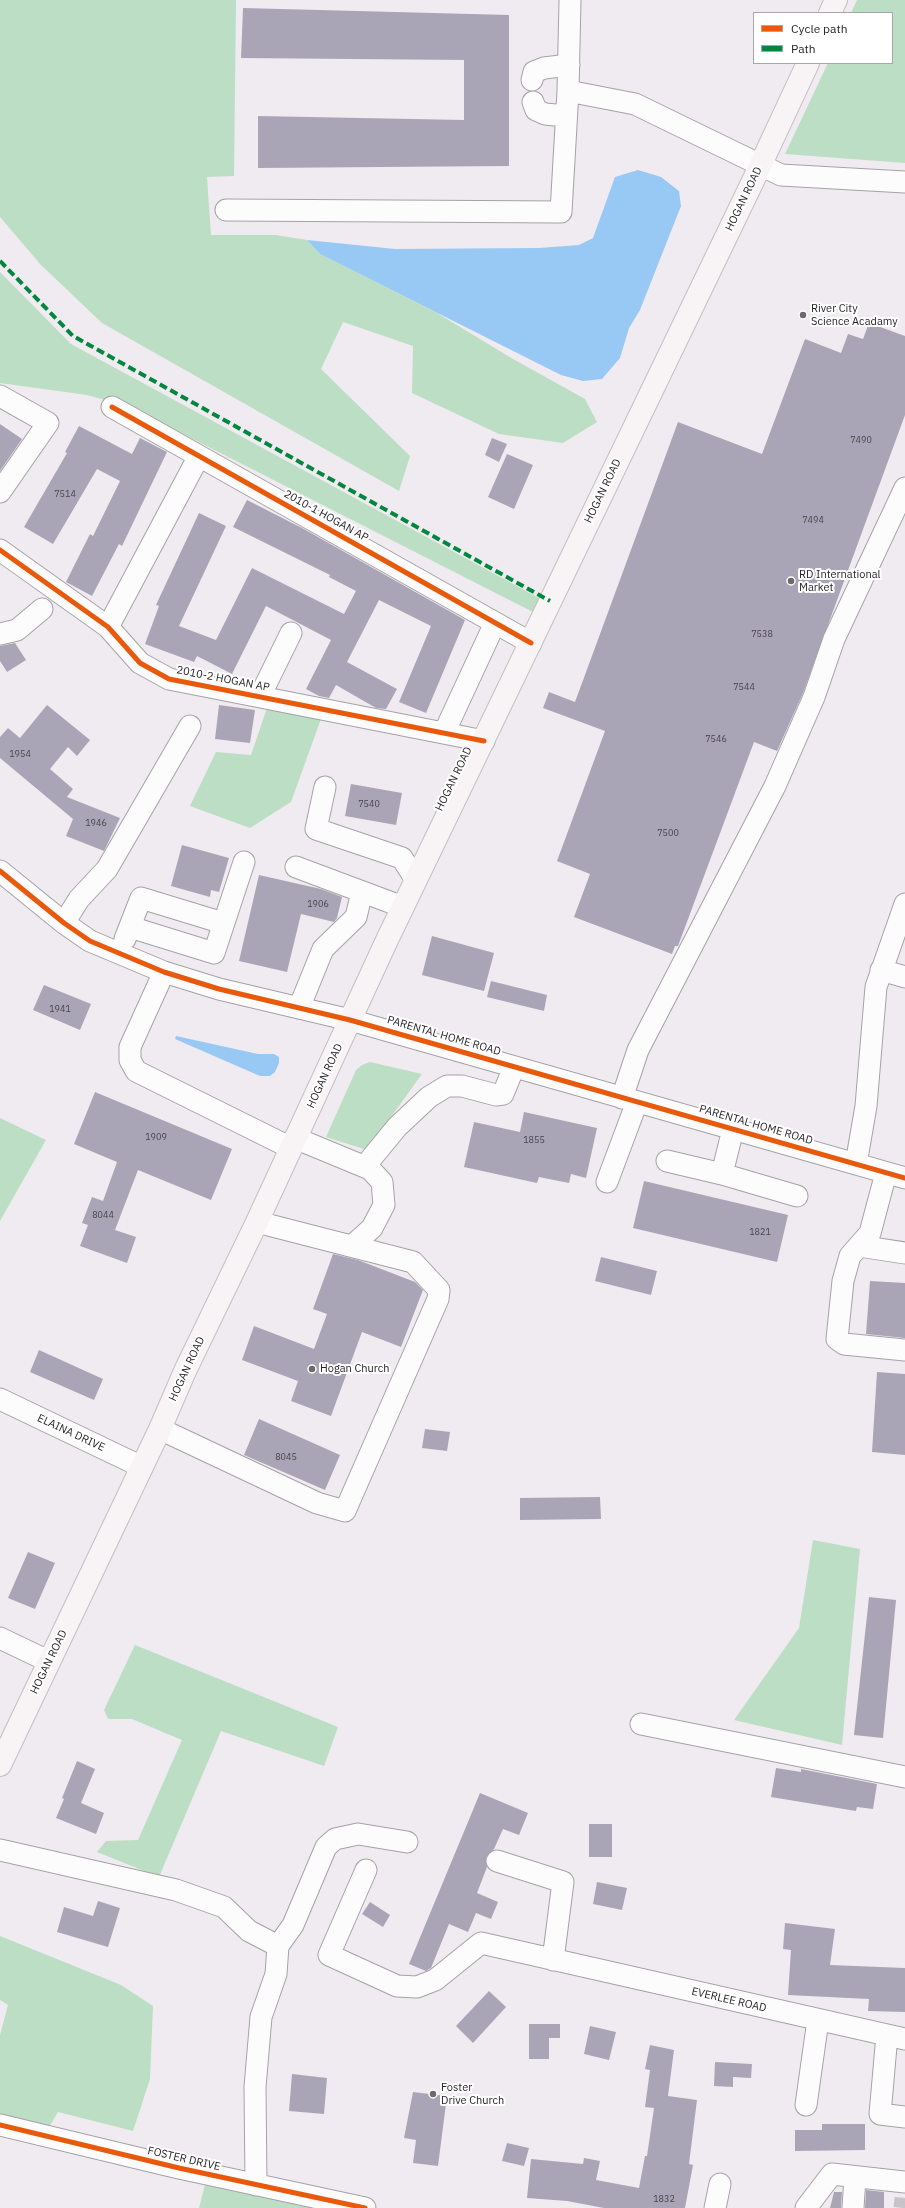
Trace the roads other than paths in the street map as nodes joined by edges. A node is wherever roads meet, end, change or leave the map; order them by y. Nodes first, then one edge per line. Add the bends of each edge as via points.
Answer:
1 (570, 0) edge
2 (836, 0) edge
3 (830, 12) edge
4 (808, 64) edge
5 (569, 65) junction
6 (532, 80) dead end
7 (568, 91) junction
8 (532, 102) dead end
9 (566, 116) junction
10 (760, 167) junction
11 (905, 182) edge
12 (226, 210) dead end
13 (0, 396) edge
14 (112, 407) dead end
15 (200, 456) junction
16 (905, 488) edge
17 (0, 492) edge
18 (0, 550) edge
19 (42, 608) dead end
20 (495, 623) junction
21 (108, 627) junction
22 (291, 633) dead end
23 (0, 634) edge
24 (531, 643) junction
25 (260, 696) junction
26 (190, 726) dead end
27 (444, 733) junction
28 (484, 741) junction
29 (325, 787) dead end
30 (244, 862) dead end
31 (296, 867) dead end
32 (0, 871) edge
33 (416, 880) junction
34 (362, 892) junction
35 (905, 904) edge
36 (403, 907) junction
37 (196, 915) junction
38 (64, 923) junction
39 (223, 923) junction
40 (130, 927) junction
41 (195, 947) junction
42 (119, 954) junction
43 (881, 970) junction
44 (164, 972) junction
45 (905, 977) edge
46 (194, 981) junction
47 (299, 1008) junction
48 (350, 1020) junction
49 (514, 1067) junction
50 (630, 1100) junction
51 (733, 1129) junction
52 (293, 1143) junction
53 (666, 1161) dead end
54 (856, 1164) junction
55 (365, 1166) junction
56 (722, 1174) junction
57 (895, 1175) edge
58 (607, 1182) dead end
59 (797, 1196) dead end
60 (257, 1222) junction
61 (352, 1246) junction
62 (859, 1246) junction
63 (905, 1253) edge
64 (905, 1350) edge
65 (0, 1399) edge
66 (160, 1429) junction
67 (142, 1467) junction
68 (0, 1638) edge
69 (48, 1661) junction
70 (641, 1724) dead end
71 (0, 1765) edge
72 (905, 1777) edge
73 (407, 1842) dead end
74 (0, 1850) edge
75 (496, 1861) dead end
76 (366, 1870) dead end
77 (278, 1946) junction
78 (553, 1960) junction
79 (818, 2020) junction
80 (896, 2037) edge
81 (806, 2105) dead end
82 (905, 2117) edge
83 (0, 2125) edge
84 (856, 2177) junction
85 (720, 2184) dead end
86 (256, 2185) junction
87 (900, 2190) edge
88 (811, 2206) edge
89 (365, 2208) edge
90 (715, 2208) edge
91 (853, 2208) edge

1 - 5 street
2 - 3 main road
4 - 10 main road, HOGAN ROAD
5 - 6 street via 534,72
5 - 7 street
7 - 9 street
7 - 10 street via 635,104
8 - 9 street via 536,110 545,114
9 - 12 street via 560,212
10 - 11 street via 781,176
10 - 24 main road, HOGAN ROAD
13 - 17 street via 48,423
14 - 15 street, 2010-1 HOGAN AP
15 - 20 street, 2010-1 HOGAN AP
15 - 21 street
16 - 50 street via 834,639 814,697 774,786 638,1050
18 - 21 street, 2010-2 HOGAN AP
19 - 23 street via 17,630
20 - 24 street, 2010-1 HOGAN AP
20 - 27 street
21 - 25 street, 2010-2 HOGAN AP via 140,663 164,676 186,683
22 - 25 street
24 - 28 main road, HOGAN ROAD
25 - 27 street, 2010-2 HOGAN AP
26 - 38 street via 107,869 80,899
27 - 28 street, 2010-2 HOGAN AP
28 - 33 main road, HOGAN ROAD
29 - 33 street via 316,829 402,858
30 - 39 street
31 - 34 street
32 - 38 street, PARENTAL HOME ROAD
33 - 36 main road, HOGAN ROAD
34 - 36 street
34 - 47 street via 356,917 323,949
35 - 43 street
36 - 48 main road, HOGAN ROAD
37 - 39 street
37 - 40 street via 141,898
37 - 41 street
38 - 42 street, PARENTAL HOME ROAD via 90,940
39 - 41 street via 214,953
40 - 41 street
40 - 42 street
41 - 46 street
42 - 44 street, PARENTAL HOME ROAD
43 - 45 street
43 - 54 street via 873,1008 866,1111
44 - 46 street, PARENTAL HOME ROAD
44 - 52 street via 130,1047 130,1060 136,1071
46 - 47 street, PARENTAL HOME ROAD
47 - 48 street, PARENTAL HOME ROAD
48 - 49 street, PARENTAL HOME ROAD
48 - 52 main road, HOGAN ROAD
49 - 50 street, PARENTAL HOME ROAD
49 - 55 street via 503,1094 496,1095 462,1086 447,1086 429,1097 397,1127
50 - 51 street, PARENTAL HOME ROAD
50 - 58 street
51 - 54 street, PARENTAL HOME ROAD
51 - 56 street
52 - 55 street
52 - 60 main road, HOGAN ROAD
53 - 56 street
54 - 57 street, PARENTAL HOME ROAD
55 - 61 street via 382,1182 384,1205 372,1228
56 - 59 street
57 - 62 street via 870,1233
60 - 61 street
60 - 66 main road, HOGAN ROAD
61 - 66 street via 413,1262 439,1290 438,1299 344,1511 317,1503
62 - 63 street
62 - 64 street via 850,1256 844,1281 837,1339 844,1344
65 - 67 street, ELAINA DRIVE
66 - 67 main road, HOGAN ROAD
67 - 69 main road, HOGAN ROAD
68 - 69 street
69 - 71 main road, HOGAN ROAD
70 - 72 street
73 - 77 street via 358,1834 335,1839 326,1847 293,1924
74 - 77 street via 176,1890 217,1904 224,1907 249,1931
75 - 78 street via 564,1882
76 - 78 street, EVERLEE ROAD via 329,1955 398,1986 411,1987 435,1980 481,1943
77 - 86 street via 276,1974 261,2017 258,2048 255,2087
78 - 79 street, EVERLEE ROAD
79 - 80 street, EVERLEE ROAD
79 - 81 street
80 - 82 street via 880,2114
83 - 86 street, FOSTER DRIVE
84 - 87 street
84 - 88 street via 832,2174
84 - 91 street
85 - 90 street
86 - 89 street, FOSTER DRIVE

